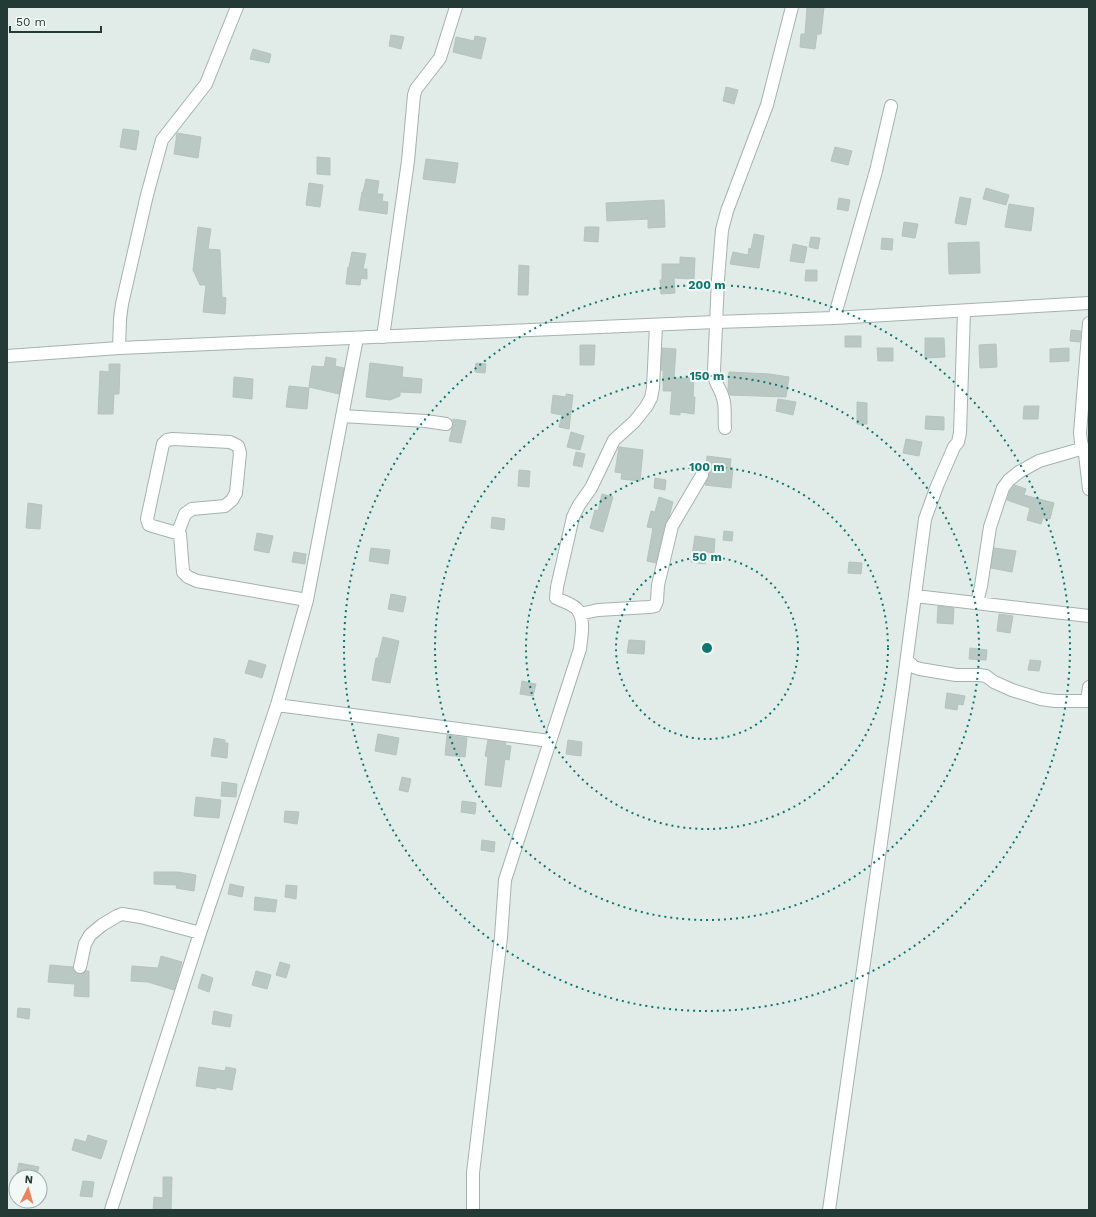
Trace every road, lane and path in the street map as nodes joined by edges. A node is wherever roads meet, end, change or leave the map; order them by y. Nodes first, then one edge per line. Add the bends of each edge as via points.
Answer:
1 (237, 7) edge
2 (456, 7) edge
3 (792, 7) edge
4 (891, 106) dead end
5 (1089, 304) edge
6 (964, 311) junction
7 (834, 318) junction
8 (716, 322) junction
9 (1089, 323) edge
10 (656, 325) junction
11 (383, 337) junction
12 (357, 338) junction
13 (119, 348) junction
14 (7, 356) edge
15 (342, 416) junction
16 (446, 424) dead end
17 (725, 428) dead end
18 (1084, 448) junction
19 (702, 475) dead end
20 (1089, 489) edge
21 (178, 532) junction
22 (915, 596) junction
23 (308, 600) junction
24 (976, 603) junction
25 (580, 614) junction
26 (1089, 616) edge
27 (907, 660) junction
28 (1089, 687) edge
29 (277, 705) junction
30 (550, 741) junction
31 (200, 933) junction
32 (80, 967) dead end
33 (111, 1210) edge
34 (473, 1210) edge
35 (829, 1210) edge

1 - 13 street via 206,84 162,140 146,195 122,304
2 - 11 street via 440,58 414,95 409,154
3 - 8 street via 766,105 724,222 720,240
4 - 7 street via 874,178
5 - 6 street
6 - 7 street
6 - 22 street via 960,432 958,442 927,510
7 - 8 street
8 - 10 street
8 - 17 street via 714,377 724,399
9 - 18 street via 1080,433
10 - 11 street
10 - 25 street via 651,398 634,422 614,440 574,517 556,598 576,608
11 - 12 street
12 - 13 street
12 - 15 street
13 - 14 street
15 - 16 street
15 - 23 street
18 - 20 street
18 - 24 street via 1039,461 1018,472 1003,488 990,527
19 - 25 street via 672,526 655,606 598,610
21 - 21 street via 185,514 192,509 225,506 232,500 236,493 240,453 238,446 230,442 172,438 163,444 147,522 149,525
21 - 23 street via 181,536 183,572 188,577 197,581
22 - 24 street
22 - 27 street
23 - 29 street
24 - 26 street
25 - 30 street via 580,649
27 - 28 street via 920,670 986,676 1012,690 1054,701 1088,701
27 - 35 street
29 - 30 street
29 - 31 street
30 - 34 street via 505,880 501,937 472,1173
31 - 32 street via 122,914 90,935 85,944
31 - 33 street

